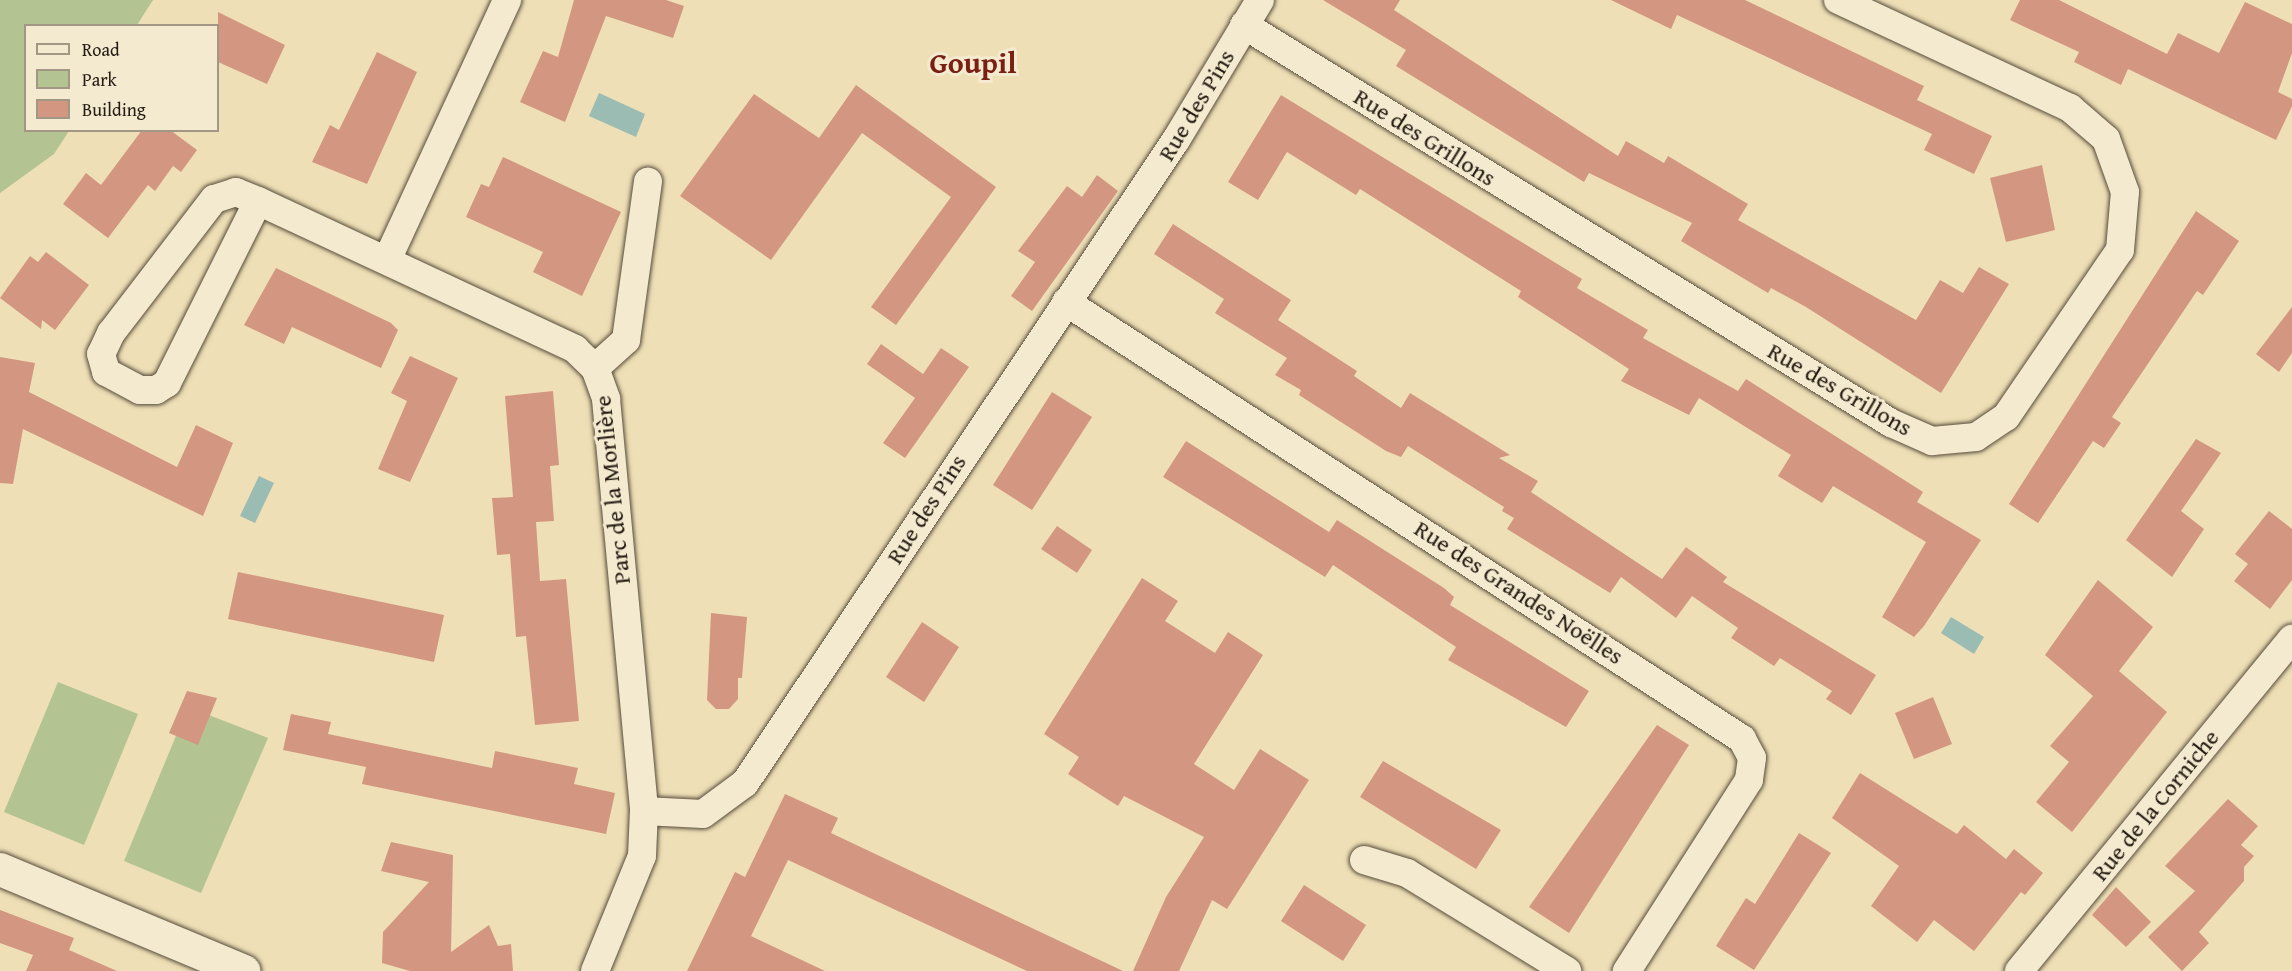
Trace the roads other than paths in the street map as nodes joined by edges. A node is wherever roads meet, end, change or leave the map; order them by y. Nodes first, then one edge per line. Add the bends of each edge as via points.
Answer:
1 (507, 0) edge
2 (1260, 0) edge
3 (1838, 0) edge
4 (1244, 25) junction
5 (648, 182) dead end
6 (258, 201) junction
7 (388, 258) junction
8 (1066, 302) junction
9 (595, 368) junction
10 (2292, 639) edge
11 (644, 811) junction
12 (1364, 860) dead end
13 (0, 869) edge
14 (244, 971) edge
15 (595, 971) edge
16 (1567, 971) edge
17 (1627, 971) edge
18 (2019, 971) edge

1 - 7 street
2 - 4 street, Rue des Pins
3 - 4 street, Rue des Grillons via 2070,108 2106,140 2125,192 2120,250 2006,417 1976,437 1932,441 1891,423
4 - 8 street, Rue des Pins via 1176,140
5 - 9 street via 626,340
6 - 6 street, Parc de la Morlière via 167,382 156,390 140,390 106,372 101,354 111,333 214,200 236,192
6 - 7 street, Parc de la Morlière
7 - 9 street, Parc de la Morlière via 575,349
8 - 11 street, Rue des Pins via 745,783 703,814
8 - 17 street, Rue des Grandes Noëlles via 1742,739 1752,758 1749,780
9 - 11 street, Parc de la Morlière via 606,399
10 - 18 street, Rue de la Corniche
11 - 15 street via 642,856
12 - 16 street via 1407,873
13 - 14 street

